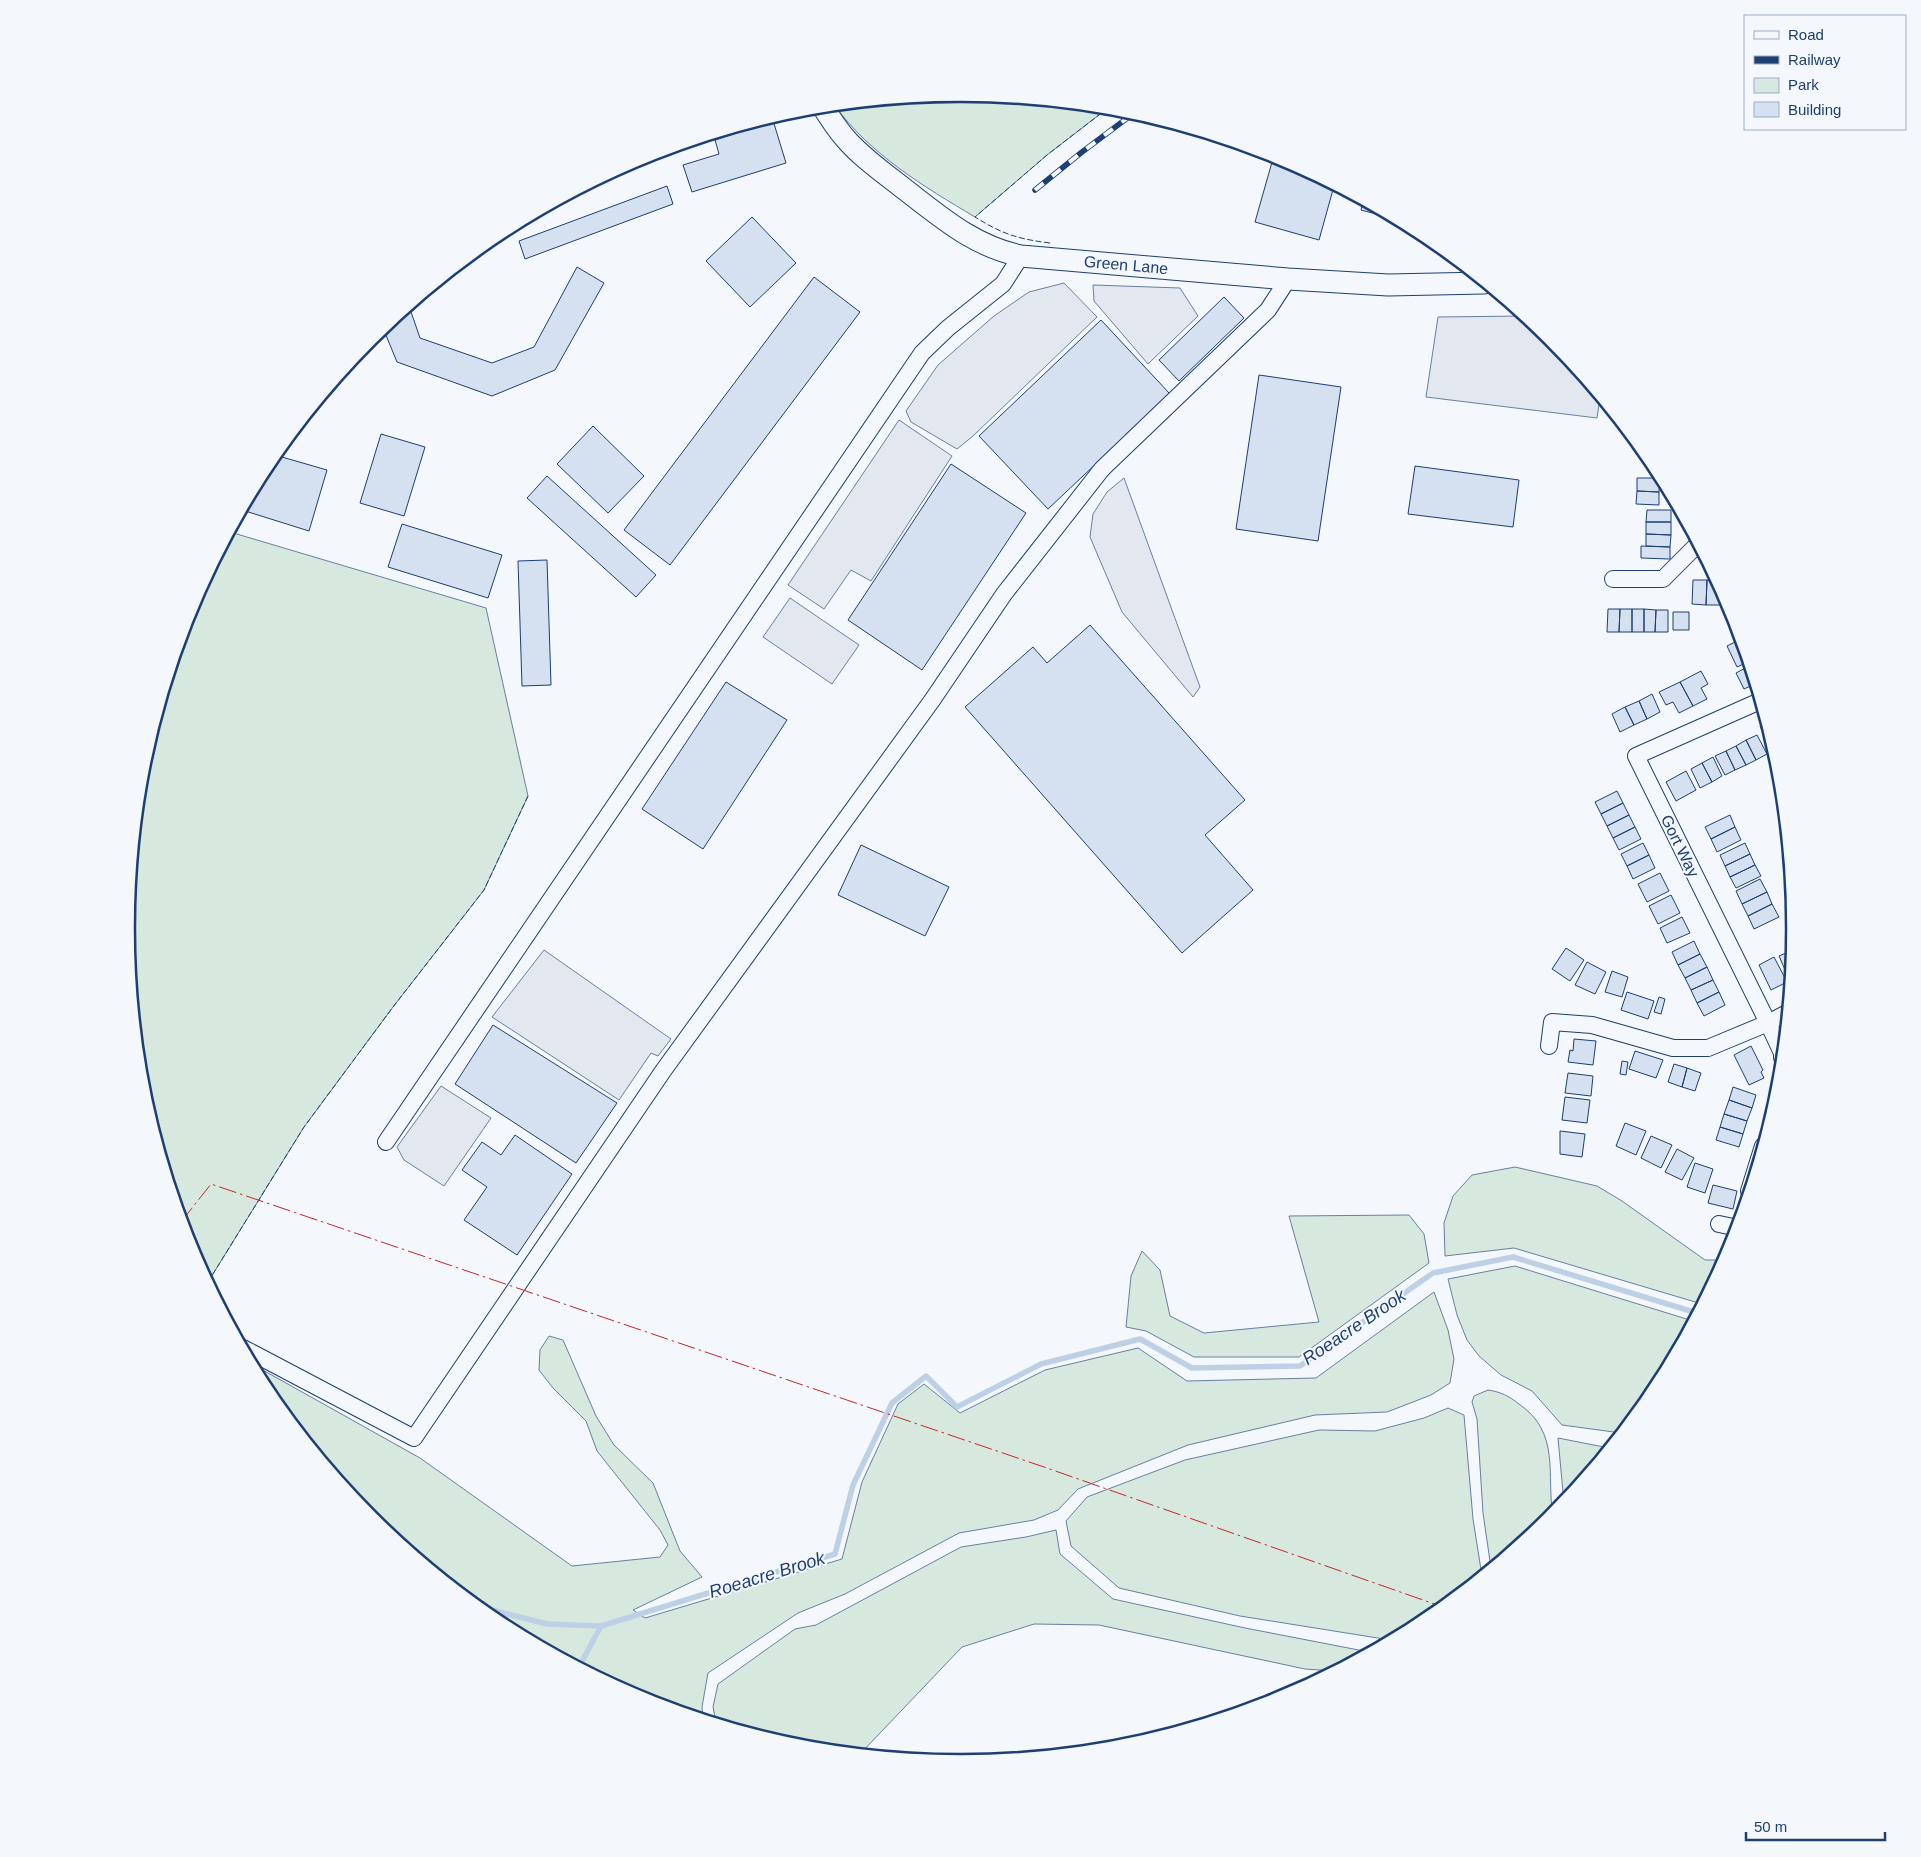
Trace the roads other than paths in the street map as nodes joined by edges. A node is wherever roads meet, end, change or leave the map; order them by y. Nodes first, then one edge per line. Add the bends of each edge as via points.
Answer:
1 (828, 114) edge
2 (1021, 256) junction
3 (1288, 279) junction
4 (1476, 283) edge
5 (1693, 549) edge
6 (1613, 579) dead end
7 (1755, 703) edge
8 (1781, 1016) edge
9 (1768, 1024) junction
10 (1778, 1044) edge
11 (1549, 1046) dead end
12 (386, 1142) dead end
13 (1719, 1224) dead end
14 (1731, 1227) edge
15 (253, 1354) edge

1 - 2 street, Green Lane via 846,139 881,172 940,217 978,242
2 - 3 street, Green Lane
2 - 12 street via 1003,284 922,353
3 - 4 street, Green Lane via 1388,285
3 - 15 street via 1268,310 1102,469 1004,594 933,699 663,1071 414,1438
5 - 6 street via 1663,579
7 - 9 street, Gort Way via 1636,756
8 - 9 street
9 - 10 street, Gort Way
9 - 11 street via 1708,1048 1673,1048 1592,1025 1552,1022
13 - 14 street

